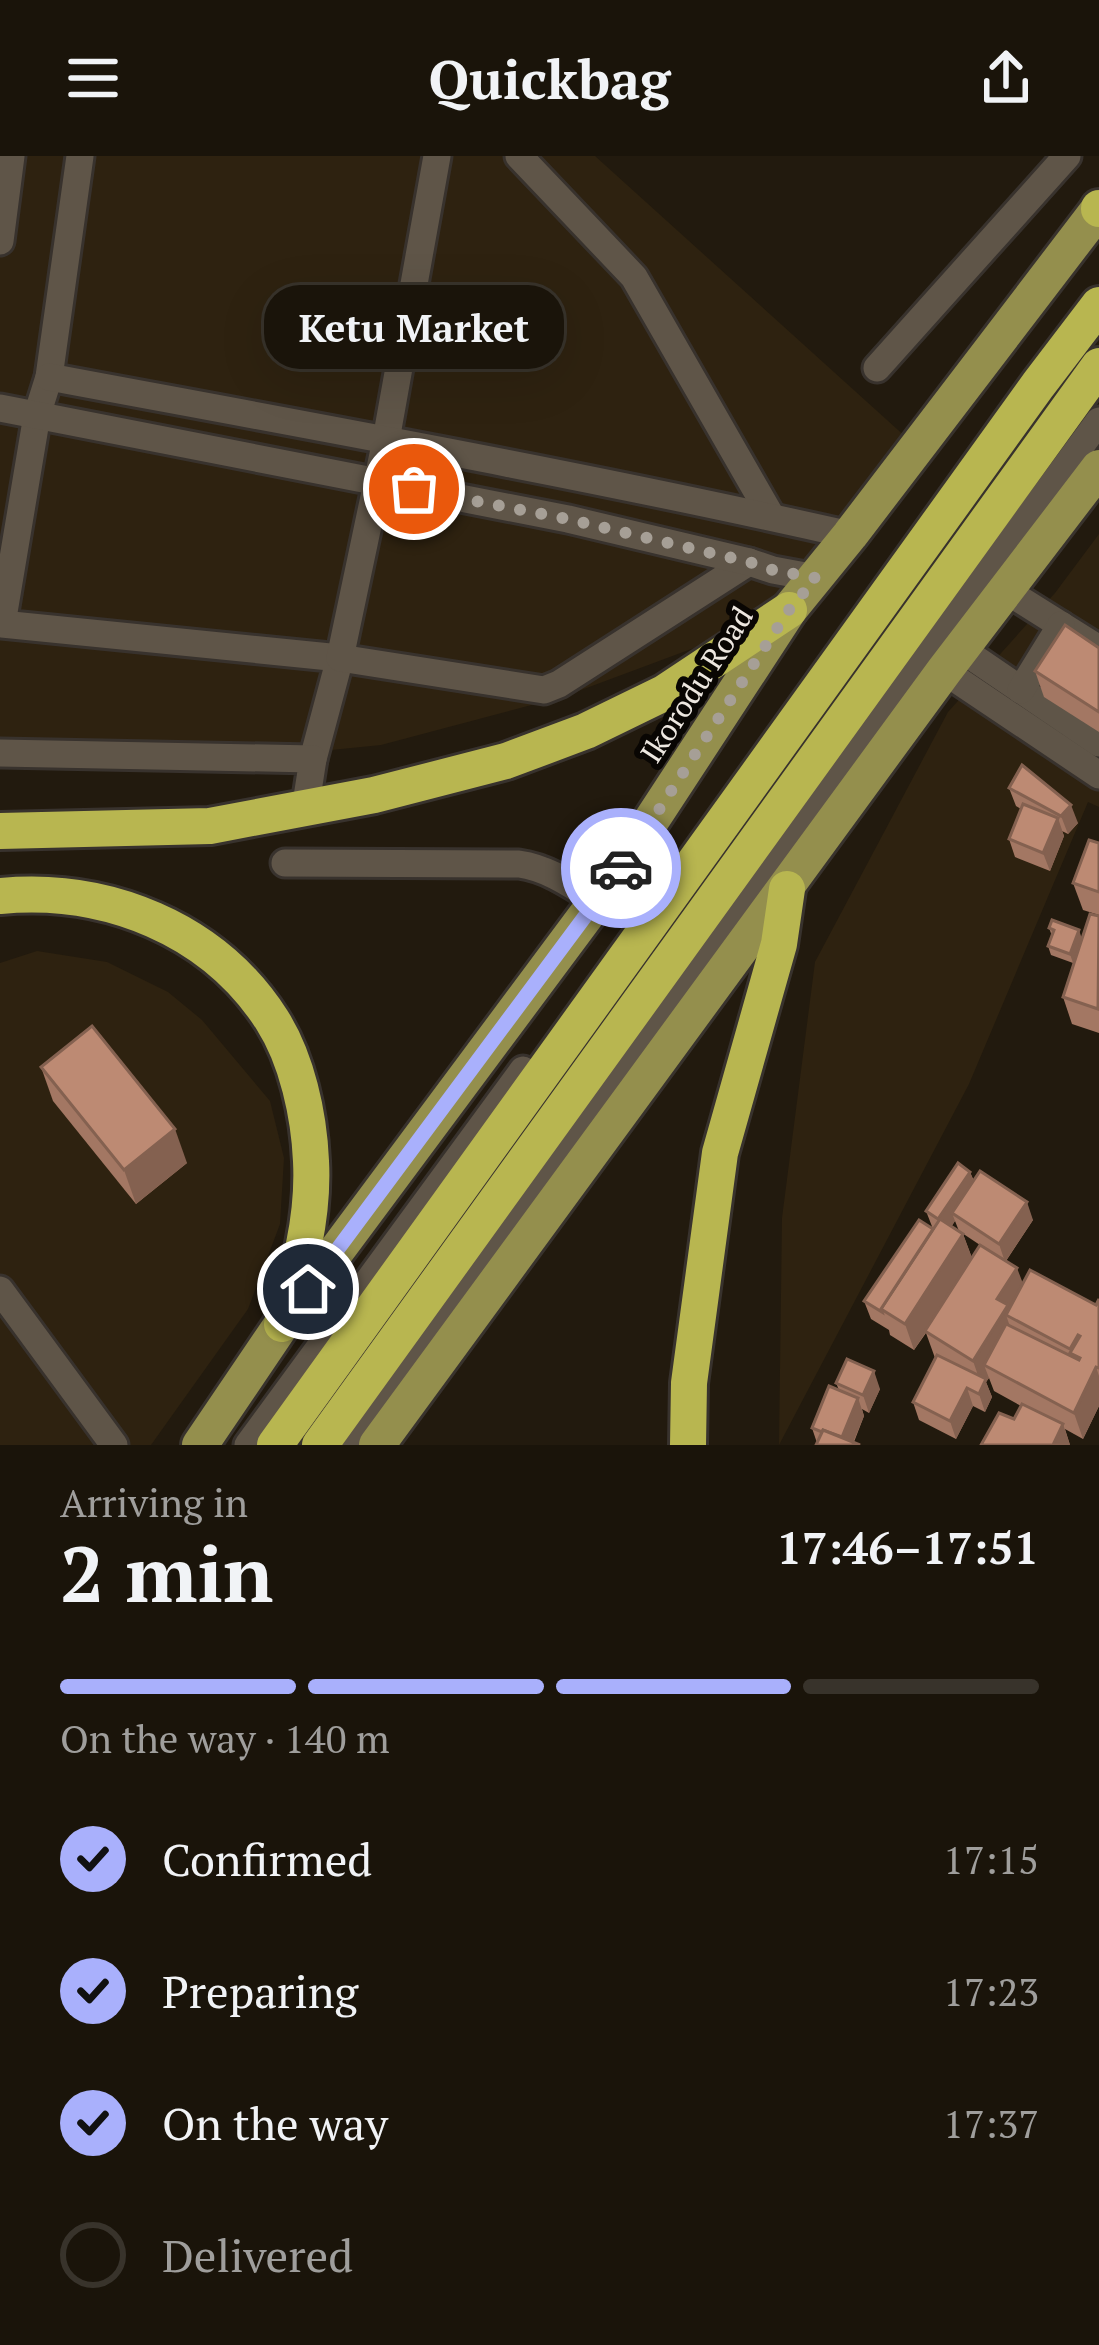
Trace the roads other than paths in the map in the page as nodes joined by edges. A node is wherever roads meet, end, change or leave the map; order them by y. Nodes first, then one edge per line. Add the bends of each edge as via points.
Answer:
1 (11, 156) edge
2 (80, 156) edge
3 (437, 156) edge
4 (519, 156) edge
5 (1067, 156) edge
6 (1099, 208) edge
7 (0, 241) edge
8 (1099, 289) edge
9 (1099, 305) edge
10 (1099, 365) edge
11 (877, 368) dead end
12 (50, 376) junction
13 (0, 408) edge
14 (37, 415) junction
15 (1099, 421) edge
16 (386, 440) junction
17 (1099, 468) edge
18 (375, 482) junction
19 (771, 516) junction
20 (850, 535) junction
21 (749, 562) junction
22 (816, 578) junction
23 (1005, 590) junction
24 (789, 610) junction
25 (1060, 625) junction
26 (1099, 649) edge
27 (340, 658) junction
28 (952, 660) junction
29 (1021, 690) junction
30 (1099, 743) edge
31 (0, 753) edge
32 (313, 759) junction
33 (1099, 775) edge
34 (305, 810) junction
35 (0, 830) edge
36 (285, 863) dead end
37 (787, 889) junction
38 (0, 896) edge
39 (598, 901) junction
40 (0, 1290) edge
41 (282, 1324) junction
42 (114, 1445) edge
43 (200, 1445) edge
44 (248, 1445) edge
45 (275, 1445) edge
46 (320, 1445) edge
47 (350, 1445) edge
48 (377, 1445) edge
49 (688, 1445) edge

1 - 7 street
2 - 12 street
3 - 16 street
4 - 19 street via 634,278
5 - 11 street
6 - 20 main road, Ikorodu Road
8 - 44 street
9 - 45 highway
10 - 46 highway
12 - 14 street
12 - 16 street
13 - 14 street
14 - 18 street
14 - 27 street via 2,624
15 - 47 street
16 - 18 street
16 - 19 street
17 - 23 main road
18 - 21 street
18 - 27 street
19 - 20 street
20 - 22 main road, Ikorodu Road
21 - 22 street
21 - 27 street via 544,690
22 - 24 main road, Ikorodu Road
23 - 25 street
23 - 28 main road
24 - 34 highway via 664,693 586,731 506,761
24 - 39 main road, Ikorodu Road
25 - 26 street
25 - 29 street
27 - 32 street
28 - 29 street
28 - 33 street
28 - 37 main road
29 - 30 street
31 - 32 street
32 - 34 street
34 - 35 highway via 210,826
36 - 39 street via 519,864
37 - 48 main road
37 - 49 highway via 720,1153
38 - 41 highway via 87,897 144,916 196,941 273,1021 292,1064 311,1162 302,1264
39 - 41 main road, Ikorodu Road
40 - 42 street
41 - 43 main road, Ikorodu Road

